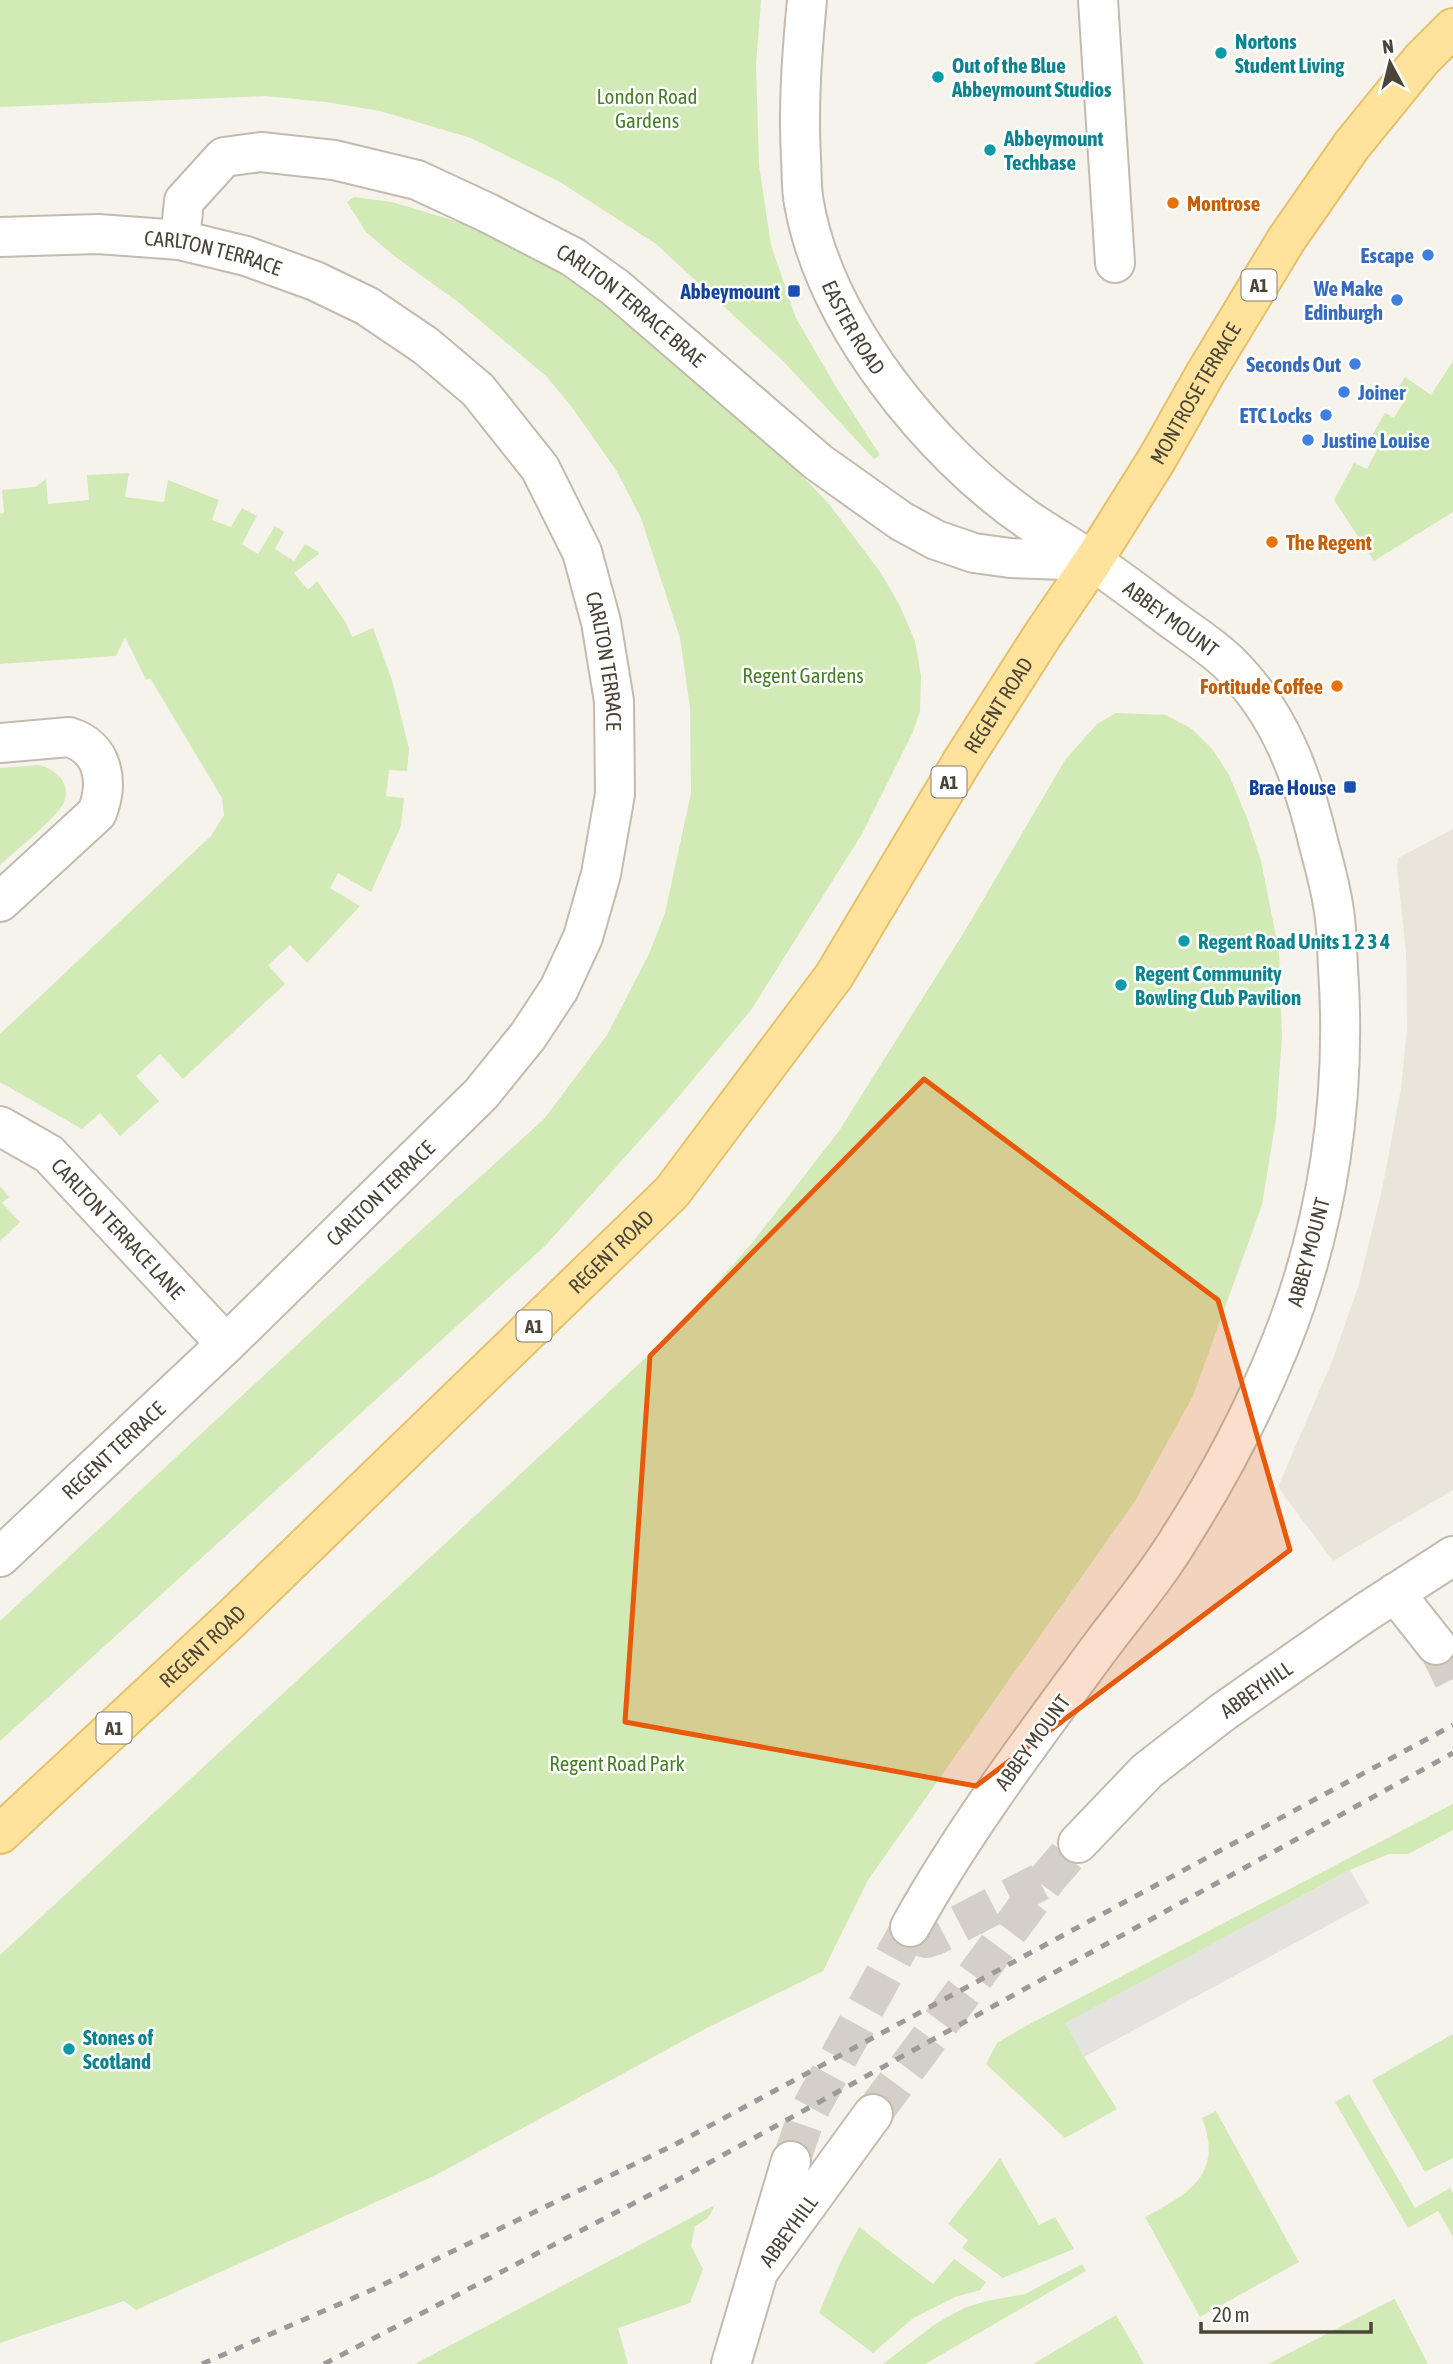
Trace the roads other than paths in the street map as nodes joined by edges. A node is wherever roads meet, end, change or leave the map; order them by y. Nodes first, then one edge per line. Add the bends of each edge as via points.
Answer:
1 (807, 0) edge
2 (1098, 0) edge
3 (1453, 28) edge
4 (0, 237) edge
5 (180, 240) junction
6 (1115, 263) dead end
7 (1093, 561) junction
8 (0, 743) edge
9 (0, 902) edge
10 (0, 1126) edge
11 (226, 1344) junction
12 (1453, 1556) edge
13 (0, 1557) edge
14 (1395, 1592) junction
15 (1436, 1645) tunnel mouth
16 (0, 1834) edge
17 (1078, 1843) tunnel mouth
18 (909, 1927) tunnel mouth
19 (873, 2114) tunnel mouth
20 (791, 2161) tunnel mouth
21 (758, 2272) junction
22 (731, 2364) edge

1 - 7 street, EASTER ROAD via 799,124 803,202 821,267 846,319 902,398 978,481 1026,519
2 - 6 street
3 - 7 main road, MONTROSE TERRACE / A1 via 1352,145 1286,240
4 - 5 street, CARLTON TERRACE via 98,234
5 - 7 street, CARLTON TERRACE BRAE via 184,201 224,157 261,152 334,160 416,180 573,257 818,462 901,521 974,553
5 - 11 street, CARLTON TERRACE via 246,256 367,306 426,346 478,390 540,468 582,552 601,622 614,701 615,794 601,874 583,937 559,989 481,1094
7 - 16 main road, REGENT ROAD / A1 via 976,739 834,976 672,1192 229,1621
7 - 18 street, ABBEY MOUNT via 1228,662 1277,723 1296,765 1335,914 1341,1009 1339,1089 1329,1171 1310,1258 1281,1344 1234,1448 1178,1542 1022,1754
8 - 9 street via 78,740 96,757 103,783 97,813
10 - 11 street, CARLTON TERRACE LANE via 49,1154
11 - 13 street, REGENT TERRACE
12 - 14 street, ABBEYHILL
14 - 15 street
14 - 17 street, ABBEYHILL via 1158,1763
19 - 21 street, ABBEYHILL
20 - 21 street
21 - 22 street, ABBEYHILL

